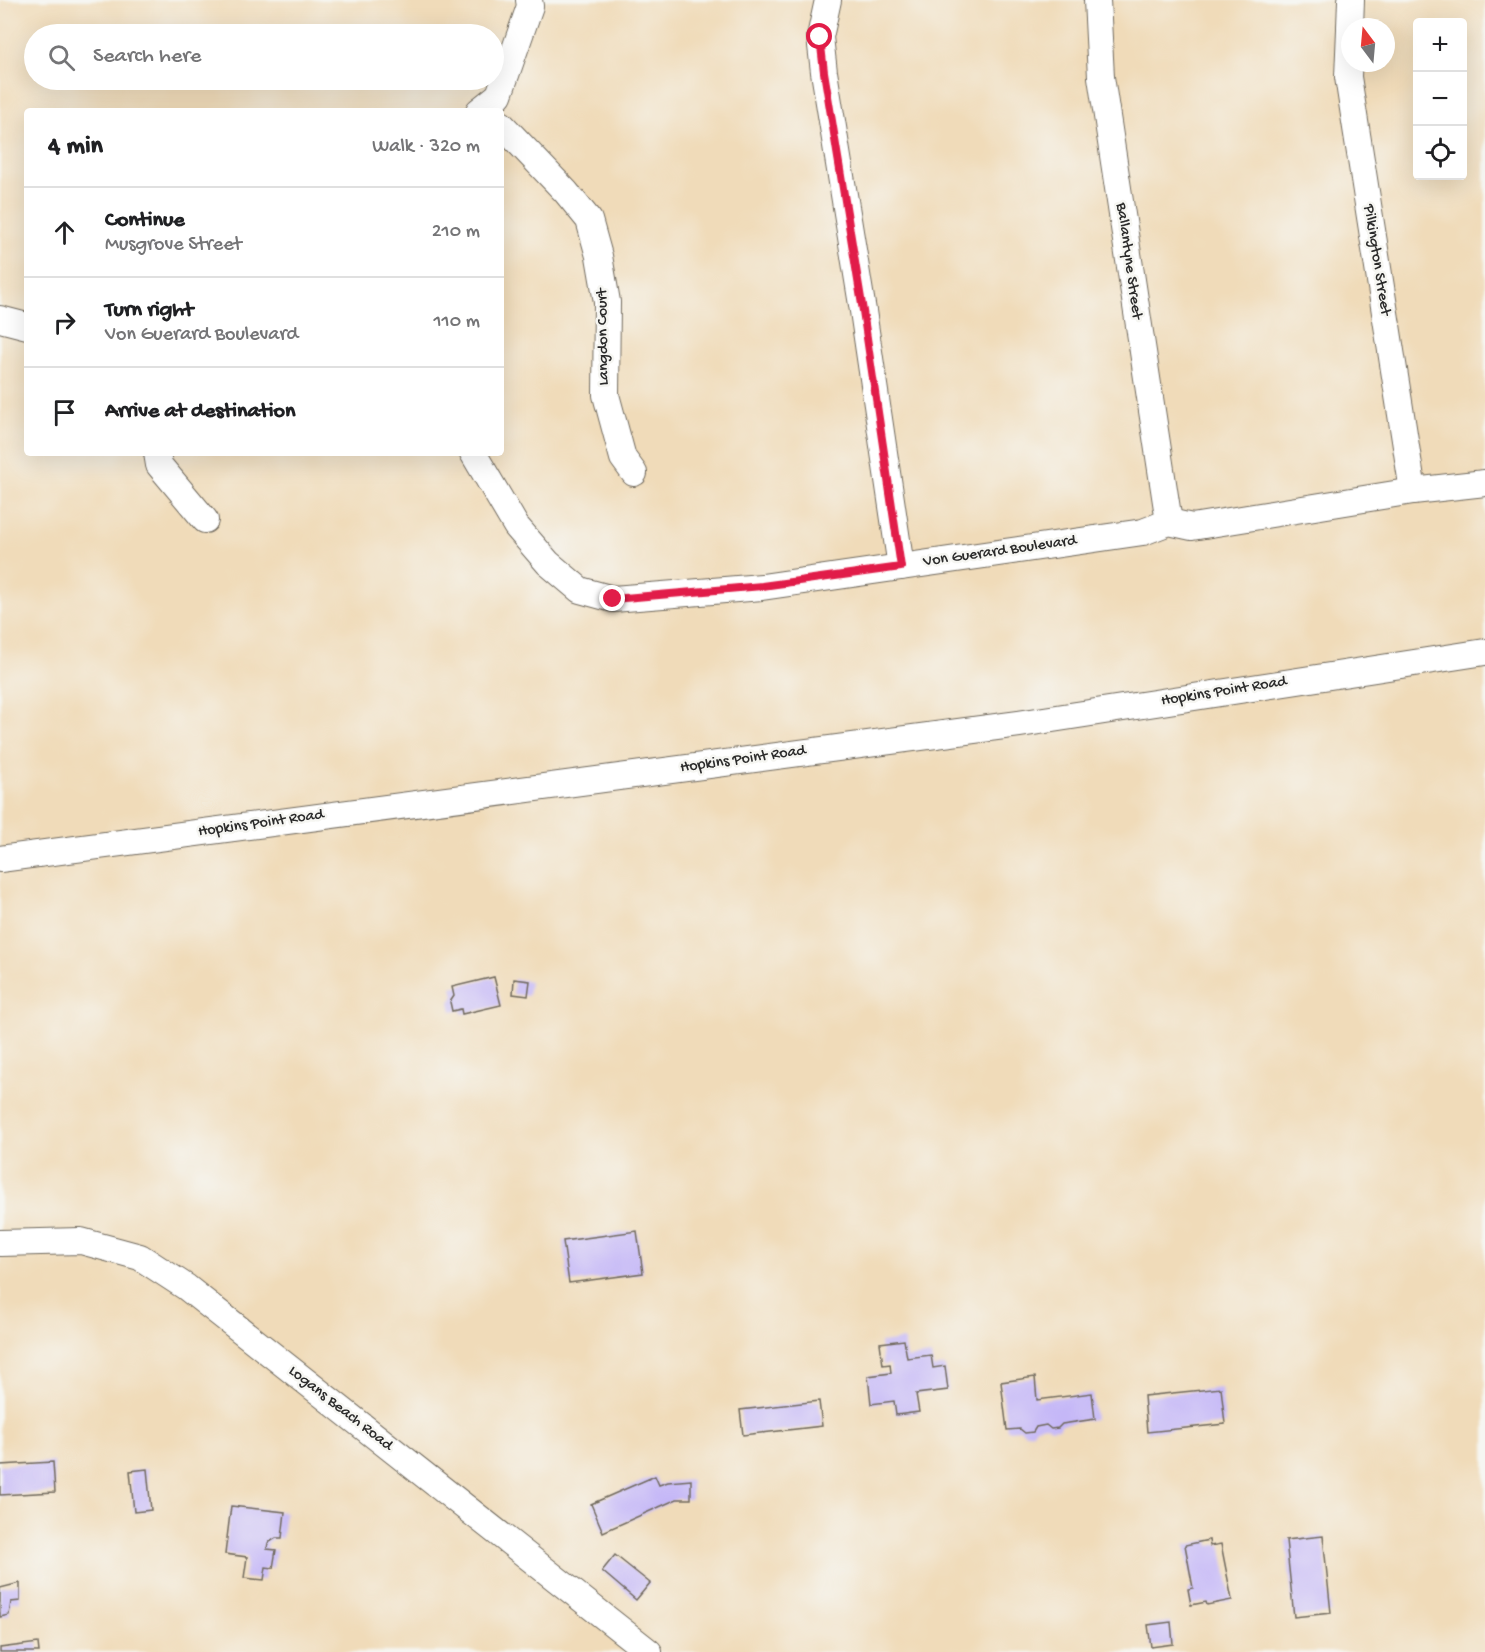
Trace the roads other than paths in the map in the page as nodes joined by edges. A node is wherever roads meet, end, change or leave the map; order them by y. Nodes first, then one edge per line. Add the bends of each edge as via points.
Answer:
1 (529, 0) edge
2 (828, 0) edge
3 (1097, 0) edge
4 (1351, 0) edge
5 (1350, 18) edge
6 (1348, 72) edge
7 (504, 81) edge
8 (501, 90) edge
9 (491, 108) edge
10 (504, 129) edge
11 (0, 319) edge
12 (24, 325) edge
13 (158, 456) edge
14 (475, 456) edge
15 (633, 473) dead end
16 (1485, 483) edge
17 (1413, 491) junction
18 (205, 520) dead end
19 (1168, 522) junction
20 (901, 567) junction
21 (1485, 652) edge
22 (0, 859) edge
23 (0, 1243) edge
24 (649, 1652) edge

1 - 7 street
2 - 20 street via 820,37 824,72
3 - 19 street, Ballantyne Street via 1101,77
4 - 5 street, Pilkington Street
6 - 17 street, Pilkington Street
8 - 9 street
10 - 15 street, Langdon Court via 589,220 607,302 606,395 623,458
11 - 12 street
13 - 18 street via 159,465
14 - 20 street, Von Guerard Boulevard via 516,526 548,563 580,590 613,599 762,586
16 - 17 street, Von Guerard Boulevard
17 - 19 street, Von Guerard Boulevard via 1192,527
19 - 20 street, Von Guerard Boulevard via 1143,532
21 - 22 street, Hopkins Point Road via 1019,724
23 - 24 street, Logans Beach Road via 81,1241 140,1257 186,1287

